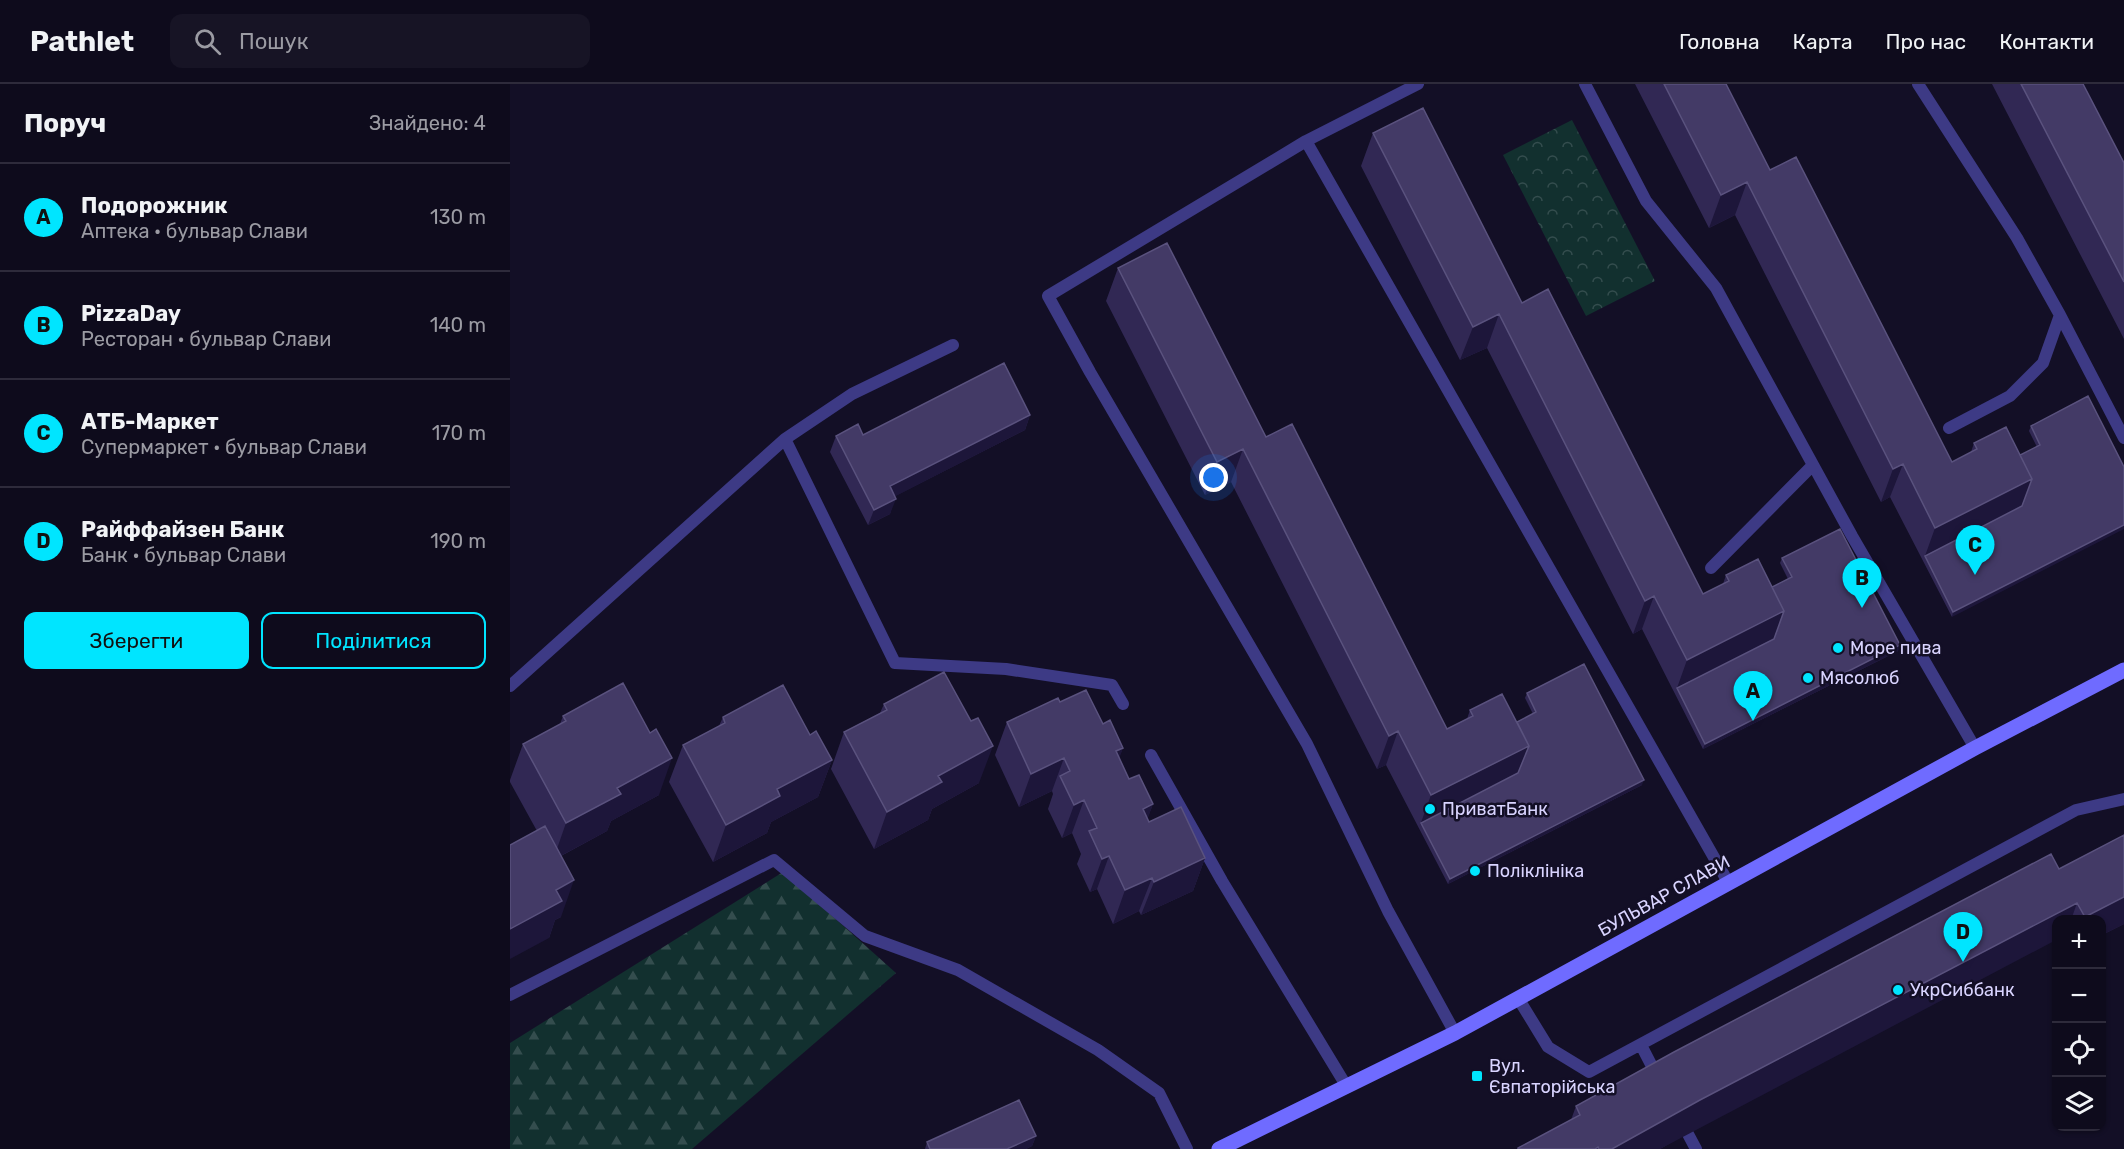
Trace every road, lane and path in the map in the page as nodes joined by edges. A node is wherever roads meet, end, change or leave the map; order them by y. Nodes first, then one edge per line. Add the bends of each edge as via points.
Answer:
1 (1418, 84) edge
2 (1585, 84) edge
3 (1918, 84) edge
4 (1306, 141) junction
5 (2060, 315) junction
6 (953, 345) dead end
7 (1949, 428) dead end
8 (2124, 438) edge
9 (785, 439) junction
10 (1813, 465) junction
11 (1711, 568) dead end
12 (2124, 670) edge
13 (510, 686) edge
14 (1123, 704) dead end
15 (1975, 748) junction
16 (1151, 755) dead end
17 (2124, 799) edge
18 (1728, 882) junction
19 (510, 995) edge
20 (1518, 998) junction
21 (1455, 1033) junction
22 (1641, 1045) junction
23 (1662, 1085) edge
24 (1347, 1087) junction
25 (1688, 1134) edge
26 (1187, 1149) edge
27 (1219, 1149) edge
28 (1696, 1149) edge

1 - 4 lane
2 - 10 lane via 1646,201 1716,288
3 - 5 lane via 2017,238
4 - 18 lane
4 - 21 lane via 1048,296 1307,744 1388,911
5 - 7 lane via 2043,363 2010,396
5 - 8 lane
6 - 9 lane via 852,394
9 - 13 lane
9 - 14 lane via 895,663 1006,669 1112,685
10 - 11 lane
10 - 15 lane
12 - 15 street, БУЛЬВАР СЛАВИ
15 - 18 street, БУЛЬВАР СЛАВИ
16 - 24 lane
17 - 22 lane via 2076,810
18 - 20 street, БУЛЬВАР СЛАВИ
19 - 26 lane via 774,860 865,936 958,970 1098,1050 1160,1093
20 - 21 street, БУЛЬВАР СЛАВИ
20 - 22 lane via 1548,1047 1589,1072
21 - 24 street, БУЛЬВАР СЛАВИ
22 - 23 lane
24 - 27 street, БУЛЬВАР СЛАВИ
25 - 28 lane

